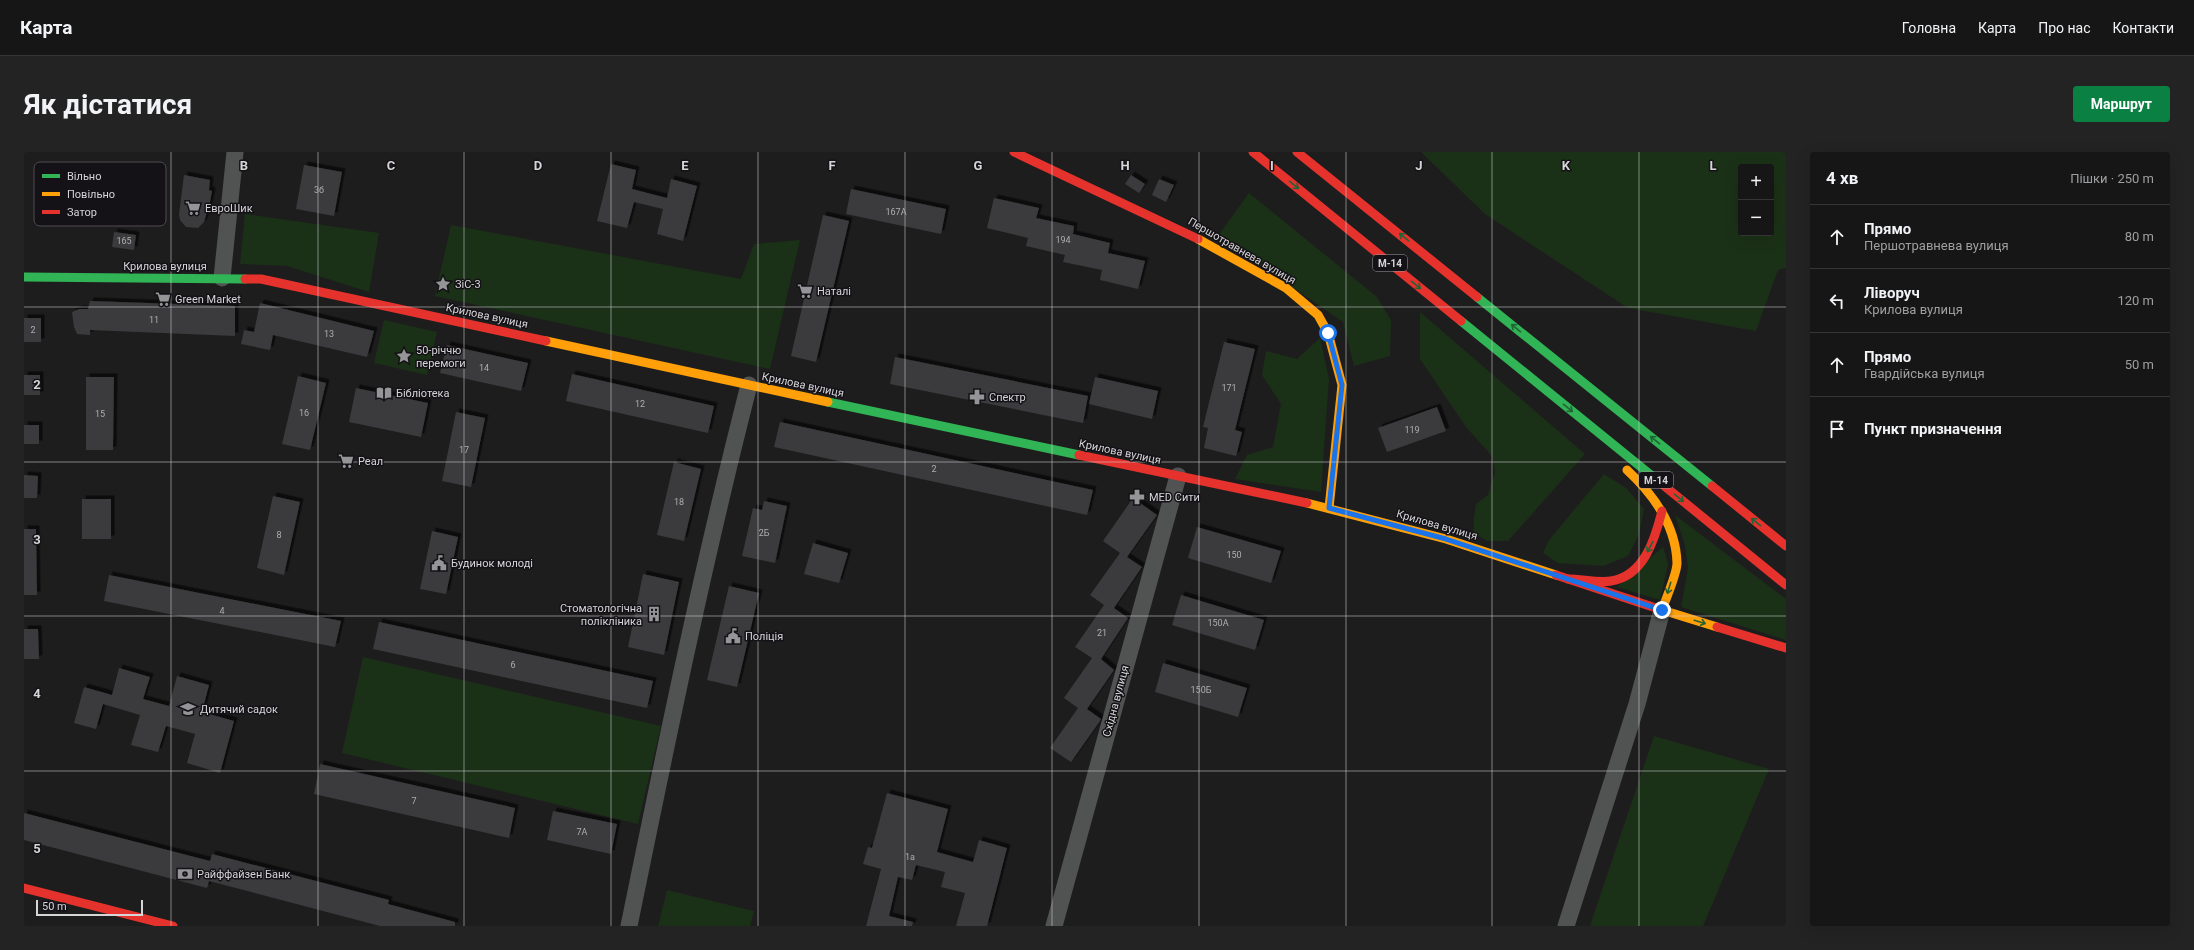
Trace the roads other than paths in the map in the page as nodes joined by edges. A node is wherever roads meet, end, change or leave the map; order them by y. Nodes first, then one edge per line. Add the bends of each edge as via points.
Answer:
1 (235, 152) edge
2 (1014, 152) edge
3 (1253, 152) edge
4 (1297, 152) edge
5 (24, 278) edge
6 (222, 278) junction
7 (1527, 374) junction
8 (749, 385) junction
9 (1558, 412) dead end
10 (1618, 463) dead end
11 (1178, 476) junction
12 (1329, 508) junction
13 (1662, 511) junction
14 (1786, 546) edge
15 (1568, 579) junction
16 (1786, 585) edge
17 (1662, 610) junction
18 (1786, 648) edge
19 (24, 888) edge
20 (173, 926) edge
21 (629, 926) edge
22 (1054, 926) edge
23 (1566, 926) edge

1 - 6 street
2 - 12 main road, Першотравнева вулиця via 1183,231 1286,288 1318,315 1328,333 1342,385
3 -> 7 main road, М-14
14 -> 4 main road, М-14
5 - 6 main road, Крилова вулиця
6 - 8 main road, Крилова вулиця via 262,279
7 - 9 main road
7 -> 16 main road, М-14
8 - 11 main road, Крилова вулиця
8 - 21 street via 680,675
10 - 13 main road via 1637,479
11 - 12 main road, Крилова вулиця
11 - 22 street, Східна вулиця
12 - 15 main road, Крилова вулиця via 1446,539
13 -> 15 main road via 1651,548 1628,574 1612,581
13 -> 17 main road via 1671,533 1677,564
15 - 17 main road, Крилова вулиця
17 -> 18 main road, Крилова вулиця
17 - 23 street via 1637,704
19 - 20 main road

